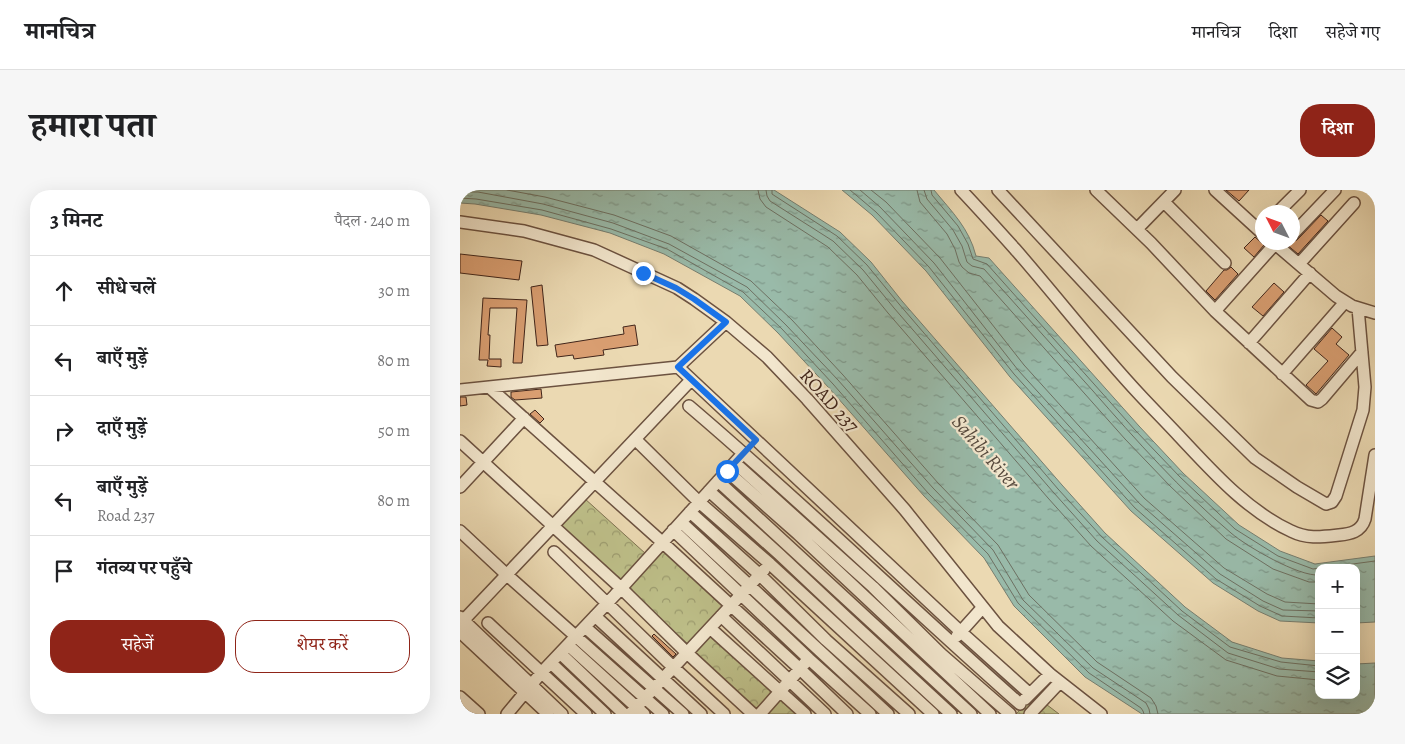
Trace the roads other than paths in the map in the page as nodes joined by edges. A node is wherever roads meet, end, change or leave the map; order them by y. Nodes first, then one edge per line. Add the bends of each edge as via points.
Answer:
1 (961, 190) edge
2 (998, 190) edge
3 (1096, 190) edge
4 (1176, 190) edge
5 (1215, 190) edge
6 (1300, 190) edge
7 (1335, 190) edge
8 (1164, 202) junction
9 (1354, 204) dead end
10 (1285, 205) edge
11 (460, 222) edge
12 (1255, 224) edge
13 (1300, 227) edge
14 (1137, 229) junction
15 (1272, 250) edge
16 (1284, 250) edge
17 (1225, 263) dead end
18 (1299, 264) junction
19 (1310, 273) junction
20 (1345, 302) junction
21 (1358, 308) junction
22 (1215, 311) junction
23 (1375, 313) edge
24 (726, 322) junction
25 (1249, 343) junction
26 (1362, 352) junction
27 (678, 367) junction
28 (1282, 374) junction
29 (691, 380) junction
30 (489, 387) junction
31 (460, 390) edge
32 (689, 406) dead end
33 (524, 418) junction
34 (635, 439) junction
35 (756, 440) junction
36 (460, 441) edge
37 (744, 452) junction
38 (1375, 456) edge
39 (483, 462) junction
40 (731, 467) junction
41 (718, 481) junction
42 (594, 482) junction
43 (460, 487) edge
44 (709, 491) junction
45 (699, 502) junction
46 (825, 505) junction
47 (690, 512) junction
48 (814, 517) junction
49 (553, 526) junction
50 (677, 526) junction
51 (802, 530) junction
52 (460, 531) edge
53 (662, 542) junction
54 (788, 545) junction
55 (554, 552) dead end
56 (779, 554) junction
57 (770, 564) junction
58 (891, 566) junction
59 (507, 575) junction
60 (760, 575) junction
61 (877, 583) junction
62 (750, 586) junction
63 (621, 588) junction
64 (741, 595) junction
65 (864, 597) junction
66 (608, 602) junction
67 (731, 606) junction
68 (855, 607) junction
69 (983, 607) junction
70 (595, 616) junction
71 (721, 616) junction
72 (846, 618) junction
73 (461, 623) edge
74 (488, 623) dead end
75 (585, 626) junction
76 (838, 626) junction
77 (710, 628) junction
78 (961, 632) junction
79 (826, 640) junction
80 (951, 643) junction
81 (568, 645) junction
82 (818, 649) junction
83 (687, 653) junction
84 (937, 658) junction
85 (809, 659) junction
86 (550, 663) junction
87 (674, 667) junction
88 (800, 668) junction
89 (925, 671) junction
90 (542, 672) junction
91 (1050, 674) junction
92 (663, 678) junction
93 (789, 681) junction
94 (916, 681) junction
95 (1060, 682) junction
96 (654, 688) junction
97 (528, 689) junction
98 (907, 690) junction
99 (780, 691) junction
100 (1030, 694) junction
101 (460, 697) edge
102 (645, 698) junction
103 (896, 702) junction
104 (1020, 704) junction
105 (637, 712) edge
106 (887, 713) edge
107 (479, 714) edge
108 (507, 714) edge
109 (548, 714) edge
110 (562, 714) edge
111 (586, 714) edge
112 (605, 714) edge
113 (624, 714) edge
114 (663, 714) edge
115 (683, 714) edge
116 (701, 714) edge
117 (724, 714) edge
118 (753, 714) edge
119 (760, 714) edge
120 (805, 714) edge
121 (825, 714) edge
122 (847, 714) edge
123 (870, 714) edge
124 (909, 714) edge
125 (933, 714) edge
126 (951, 714) edge
127 (972, 714) edge
128 (990, 714) edge
129 (1010, 714) edge
130 (1030, 714) edge
131 (1101, 714) edge

1 - 38 street via 1139,394 1236,493 1277,524 1314,538 1346,535 1358,530 1365,519
2 - 26 street via 1172,377 1255,458 1326,504 1336,496 1363,410
3 - 14 street
4 - 8 street
5 - 12 street
6 - 10 street
7 - 13 street
8 - 14 street
8 - 17 street
9 - 18 street
11 - 24 street, ROAD 237 via 524,231 594,250 676,288
14 - 22 street
15 - 22 street
16 - 18 street
18 - 19 street
19 - 20 street
19 - 25 street
20 - 21 street
20 - 28 street
21 - 23 street
21 - 26 street
22 - 25 street
24 - 27 street
24 - 69 street, ROAD 237 via 766,356 807,399 905,510
25 - 28 street
26 - 28 street via 1318,402 1311,400
27 - 29 street
27 - 30 street
29 - 34 street
29 - 35 street
30 - 31 street
30 - 33 street
32 - 37 street
33 - 39 street
33 - 42 street
34 - 42 street
34 - 45 street
35 - 37 street
35 - 46 street
36 - 39 street
37 - 40 street
37 - 48 street
39 - 43 street
39 - 49 street
40 - 41 street
40 - 51 street
41 - 44 street
41 - 54 street
42 - 49 street
42 - 53 street
44 - 45 street
44 - 56 street
45 - 47 street
45 - 57 street
46 - 48 street
46 - 58 street
47 - 50 street
47 - 60 street
48 - 51 street
48 - 61 street
49 - 59 street
49 - 63 street
50 - 53 street
50 - 62 street
50 - 64 street
51 - 54 street
51 - 61 street
51 - 65 street
52 - 59 street
53 - 63 street
53 - 67 street
54 - 56 street
54 - 68 street
55 - 66 street
56 - 57 street
56 - 72 street
57 - 60 street
57 - 76 street
58 - 61 street
58 - 78 street
59 - 73 street
59 - 81 street
60 - 62 street
60 - 79 street
61 - 65 street
61 - 80 street
61 - 84 street
62 - 64 street
62 - 82 street
63 - 66 street
63 - 83 street
64 - 67 street
64 - 85 street
65 - 68 street
65 - 84 street
66 - 70 street
66 - 87 street
67 - 71 street
67 - 88 street
68 - 72 street
68 - 89 street
69 - 78 street
69 - 91 street, ROAD 237 via 998,626
70 - 75 street
70 - 92 street
71 - 77 street
71 - 93 street
72 - 76 street
72 - 94 street
73 - 97 street
74 - 90 street
75 - 81 street
75 - 96 street
76 - 79 street
76 - 98 street
77 - 83 street
77 - 99 street
78 - 80 street
78 - 100 street
79 - 82 street
79 - 103 street
80 - 84 street
80 - 104 street
81 - 86 street
81 - 102 street
81 - 105 street
81 - 113 street
82 - 85 street
82 - 106 street
83 - 87 street
83 - 118 street
84 - 89 street
84 - 128 street
84 - 129 street
85 - 88 street
85 - 123 street
86 - 90 street
86 - 112 street
87 - 92 street
87 - 117 street
88 - 93 street
88 - 122 street
89 - 94 street
89 - 127 street
90 - 97 street
90 - 111 street
91 - 95 street, ROAD 237
91 - 100 street
92 - 96 street
92 - 116 street
93 - 99 street
93 - 121 street
94 - 98 street
94 - 126 street
95 - 130 street
95 - 131 street, ROAD 237
96 - 102 street
96 - 115 street
97 - 108 street
97 - 109 street
97 - 110 street
98 - 103 street
98 - 125 street
99 - 119 street
99 - 120 street
100 - 104 street
101 - 107 street
102 - 105 street
102 - 114 street
103 - 106 street
103 - 124 street
104 - 129 street

